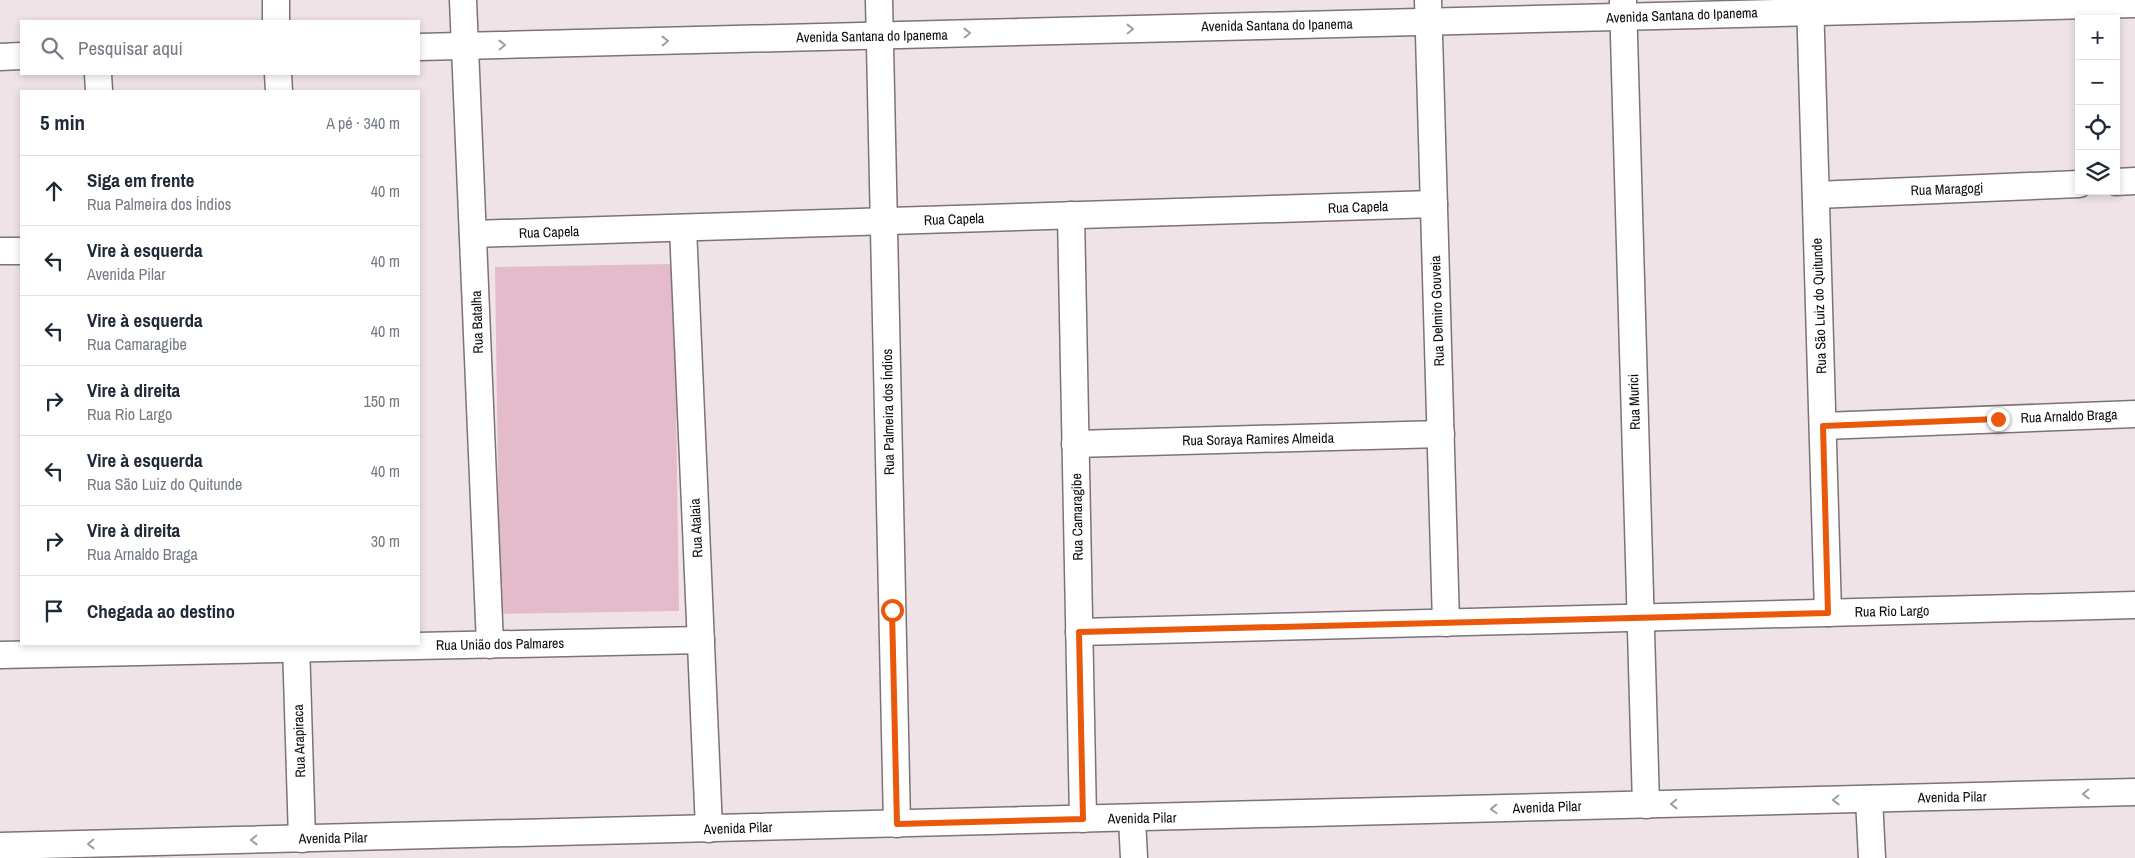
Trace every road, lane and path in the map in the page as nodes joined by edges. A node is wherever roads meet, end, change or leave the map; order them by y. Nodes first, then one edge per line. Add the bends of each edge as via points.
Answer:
1 (276, 0) edge
2 (463, 0) edge
3 (878, 0) edge
4 (2135, 4) edge
5 (1810, 6) edge
6 (1623, 9) edge
7 (1428, 11) edge
8 (276, 20) edge
9 (879, 36) junction
10 (465, 46) junction
11 (420, 47) edge
12 (20, 56) edge
13 (0, 57) edge
14 (98, 75) edge
15 (278, 75) edge
16 (98, 90) edge
17 (279, 90) edge
18 (2135, 181) edge
19 (2120, 182) edge
20 (2075, 184) edge
21 (1816, 195) junction
22 (1434, 204) junction
23 (1071, 215) junction
24 (883, 221) junction
25 (683, 228) junction
26 (473, 234) junction
27 (0, 251) edge
28 (20, 251) edge
29 (2135, 414) edge
30 (1823, 426) junction
31 (1441, 434) junction
32 (1075, 444) junction
33 (2135, 605) edge
34 (1828, 613) junction
35 (1640, 618) junction
36 (1446, 623) junction
37 (1079, 632) junction
38 (701, 640) junction
39 (490, 645) junction
40 (296, 646) edge
41 (102, 648) edge
42 (0, 655) edge
43 (2135, 792) edge
44 (1870, 799) junction
45 (1646, 805) junction
46 (1132, 818) junction
47 (1083, 819) junction
48 (897, 824) junction
49 (709, 829) junction
50 (302, 839) junction
51 (0, 846) edge
52 (414, 847) edge
53 (1134, 858) edge
54 (1872, 858) edge

1 - 8 street
2 - 10 street, Rua Batalha
3 - 9 street, Rua Palmeira dos Índios
4 - 5 street, Avenida Santana do Ipanema
5 - 6 street, Avenida Santana do Ipanema
5 - 21 street, Rua São Luiz do Quitunde
6 - 7 street, Avenida Santana do Ipanema
6 - 35 street, Rua Murici
9 -> 7 street, Avenida Santana do Ipanema
7 - 22 street, Rua Delmiro Gouveia
10 -> 9 street, Avenida Santana do Ipanema
9 - 24 street, Rua Palmeira dos Índios
10 - 11 street, Avenida Santana do Ipanema
10 - 26 street, Rua Batalha
12 - 13 street
14 - 16 street
15 - 17 street
18 - 19 street
20 - 21 street, Rua Maragogi
21 - 30 street, Rua São Luiz do Quitunde
22 - 23 street, Rua Capela
22 - 31 street, Rua Delmiro Gouveia
23 - 24 street, Rua Capela
23 - 32 street, Rua Camaragibe
24 - 25 street, Rua Capela
24 - 48 street, Rua Palmeira dos Índios
25 - 26 street, Rua Capela
25 - 38 street, Rua Atalaia
26 - 39 street, Rua Batalha
27 - 28 street
29 - 30 street, Rua Arnaldo Braga
30 - 34 street, Rua São Luiz do Quitunde
31 - 32 street, Rua Soraya Ramires Almeida
31 - 36 street, Rua Delmiro Gouveia
32 - 37 street, Rua Camaragibe
33 - 34 street, Rua Rio Largo
34 - 35 street, Rua Rio Largo
35 - 36 street, Rua Rio Largo
35 - 45 street, Rua Murici
36 - 37 street, Rua Rio Largo
37 - 47 street, Rua Camaragibe
38 - 39 street, Rua União dos Palmares
38 - 49 street, Rua Atalaia
39 - 40 street, Rua União dos Palmares
40 - 41 street, Rua União dos Palmares
40 - 50 street, Rua Arapiraca
41 - 42 street, Rua União dos Palmares
43 -> 44 street, Avenida Pilar
44 -> 45 street, Avenida Pilar
44 - 54 street
45 -> 46 street, Avenida Pilar
46 - 47 street, Avenida Pilar
46 - 53 street
47 - 48 street, Avenida Pilar
48 - 49 street, Avenida Pilar
49 - 52 street, Avenida Pilar
50 -> 51 street, Avenida Pilar
50 - 52 street, Avenida Pilar

